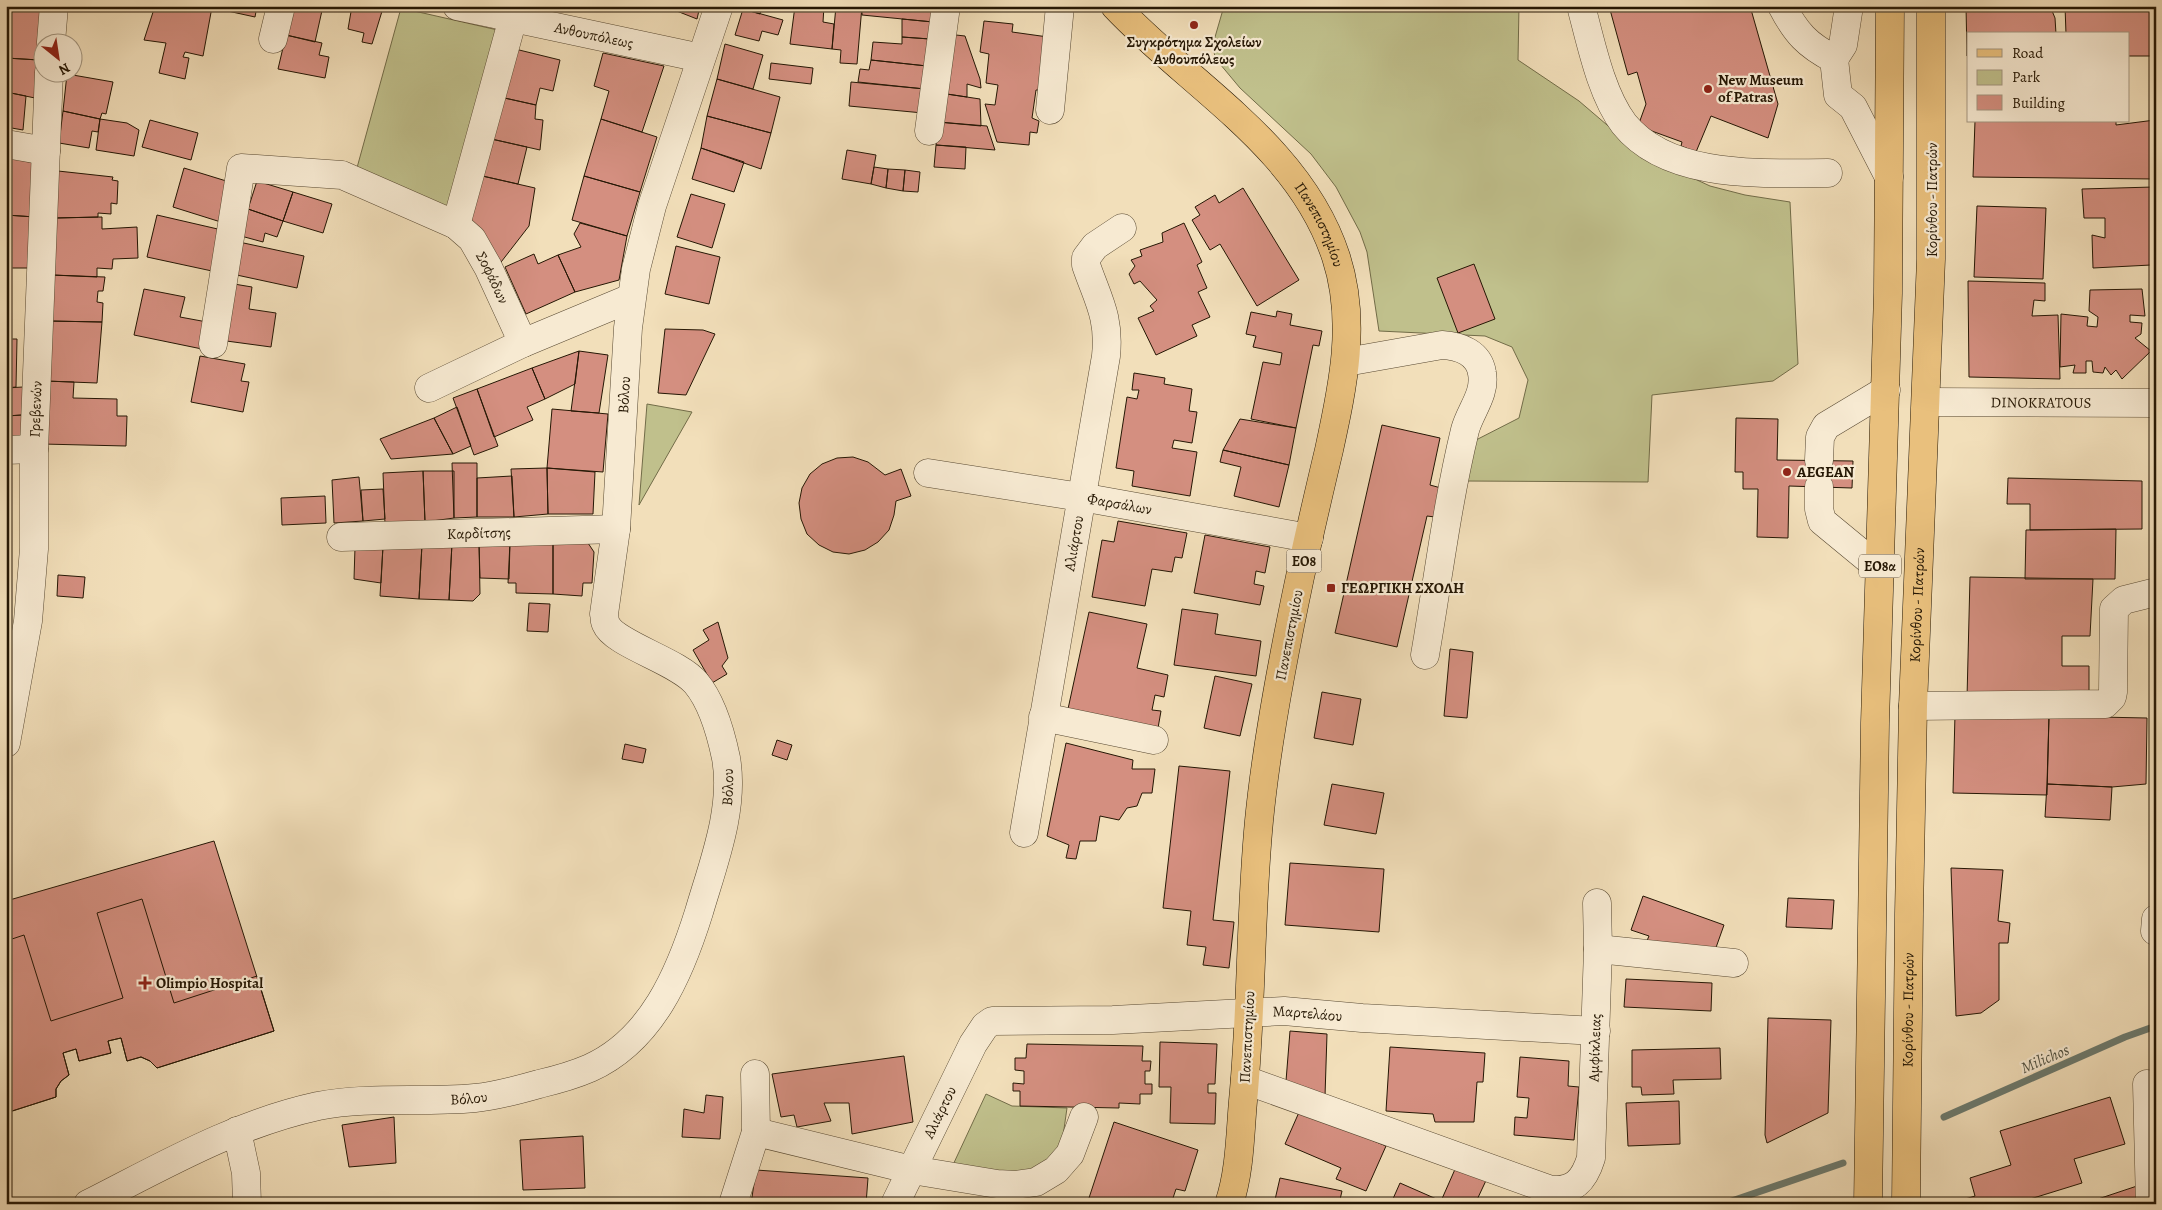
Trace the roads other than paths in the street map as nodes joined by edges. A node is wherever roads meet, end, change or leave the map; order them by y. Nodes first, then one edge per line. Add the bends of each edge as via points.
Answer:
1 (54, 6) edge
2 (281, 6) edge
3 (458, 6) edge
4 (719, 6) edge
5 (946, 6) edge
6 (1060, 6) edge
7 (1115, 6) edge
8 (1581, 6) edge
9 (1782, 6) edge
10 (1849, 6) edge
11 (1890, 6) edge
12 (1931, 6) edge
13 (513, 18) junction
14 (52, 32) edge
15 (273, 39) dead end
16 (701, 58) junction
17 (1834, 58) junction
18 (49, 82) edge
19 (1050, 110) dead end
20 (929, 131) dead end
21 (6, 144) edge
22 (46, 151) junction
23 (1828, 173) dead end
24 (1889, 177) junction
25 (456, 225) junction
26 (1122, 228) dead end
27 (632, 298) junction
28 (523, 343) junction
29 (213, 344) dead end
30 (1346, 362) junction
31 (429, 388) dead end
32 (1886, 390) junction
33 (1927, 402) junction
34 (2156, 403) edge
35 (34, 449) junction
36 (6, 450) edge
37 (928, 473) dead end
38 (1081, 497) junction
39 (616, 528) junction
40 (341, 537) dead end
41 (1309, 538) junction
42 (1880, 568) junction
43 (2156, 592) edge
44 (1425, 655) dead end
45 (1913, 706) junction
46 (1044, 717) junction
47 (1154, 740) dead end
48 (6, 743) edge
49 (1024, 833) dead end
50 (1597, 903) dead end
51 (2156, 919) edge
52 (2156, 931) edge
53 (1598, 949) junction
54 (1734, 963) dead end
55 (1249, 1012) junction
56 (988, 1022) joint
57 (1596, 1030) junction
58 (755, 1074) dead end
59 (1245, 1080) junction
60 (2147, 1084) dead end
61 (1084, 1117) dead end
62 (237, 1131) junction
63 (756, 1132) junction
64 (912, 1170) junction
65 (88, 1204) edge
66 (247, 1204) edge
67 (733, 1204) edge
68 (895, 1204) edge
69 (1229, 1204) edge
70 (1868, 1204) edge
71 (1906, 1204) edge
72 (2150, 1204) edge

1 - 14 street
2 - 15 street
3 - 13 street, Ανθουπόλεως
4 - 16 street, Βόλου
5 - 20 street
6 - 19 street
7 - 30 main road, Πανεπιστημίου / ΕΟ8 via 1262,140 1310,201 1330,239 1343,286
8 - 23 street via 1613,104 1628,128 1648,145 1666,155 1704,167 1764,173
9 - 17 street via 1812,48
10 - 17 street via 1843,45
11 - 24 main road, ΕΟ8α
12 - 33 main road, Κορίνθου - Πατρών / ΕΟ8α via 1931,259
13 - 16 street, Ανθουπόλεως
13 - 25 street
16 - 27 street, Βόλου via 643,234
17 - 24 street via 1838,95 1853,106
18 - 22 street, Γρεβενών
21 - 22 street
22 - 35 street, Γρεβενών
24 - 32 main road, ΕΟ8α
25 - 28 street, Σοφάδων via 472,239 488,267
25 - 29 street, Σοφάδων via 342,175 240,168
26 - 38 street, Αλιάρτου via 1095,246 1086,258 1102,306 1108,338
27 - 28 street
27 - 39 street, Βόλου
28 - 31 street
30 - 41 main road, Πανεπιστημίου / ΕΟ8
30 - 44 street via 1442,345 1454,346 1472,355 1482,371 1480,396 1467,425 1454,478
32 - 42 main road, ΕΟ8α
32 - 42 street via 1826,426 1820,437 1818,474 1822,521
33 - 34 street, DINOKRATOUS
33 - 45 main road, Κορίνθου - Πατρών / ΕΟ8α
35 - 36 street
35 - 48 street, Γρεβενών via 34,549 28,621
37 - 38 street, Φαρσάλων
38 - 41 street, Φαρσάλων
38 - 46 street, Αλιάρτου
39 - 40 street, Καρδίτσης
39 - 62 street, Βόλου via 604,614 606,624 615,635 685,672 697,684 713,714 726,757 728,782 720,833 697,918 679,966 656,1011 638,1033 610,1057 589,1069 558,1079 476,1098 364,1100 329,1104
41 - 55 main road, Πανεπιστημίου / ΕΟ8 via 1271,732 1262,799
42 - 70 main road, ΕΟ8α via 1871,903
43 - 45 street via 2124,600 2114,609 2113,692 2105,704
45 - 71 main road, Κορίνθου - Πατρών / ΕΟ8α
46 - 47 street
46 - 49 street, Αλιάρτου
50 - 53 street, Αμφίκλειας
51 - 52 street
53 - 54 street
53 - 57 street, Αμφίκλειας
55 - 56 street, Μαρτελάου via 1122,1020
55 - 57 street, Μαρτελάου via 1284,1011
55 - 59 main road, Πανεπιστημίου / ΕΟ8
56 - 64 street, Αλιάρτου via 973,1044
57 - 59 street, Αμφίκλειας via 1591,1158 1585,1173 1566,1190 1548,1189
58 - 63 street
59 - 69 main road, Πανεπιστημίου / ΕΟ8 via 1237,1168
60 - 72 street
61 - 64 street via 1074,1146 1064,1161 1050,1175 1036,1182 1010,1186
62 - 65 street, Βόλου
62 - 66 street via 246,1172
63 - 64 street
63 - 67 street
64 - 68 street, Αλιάρτου

